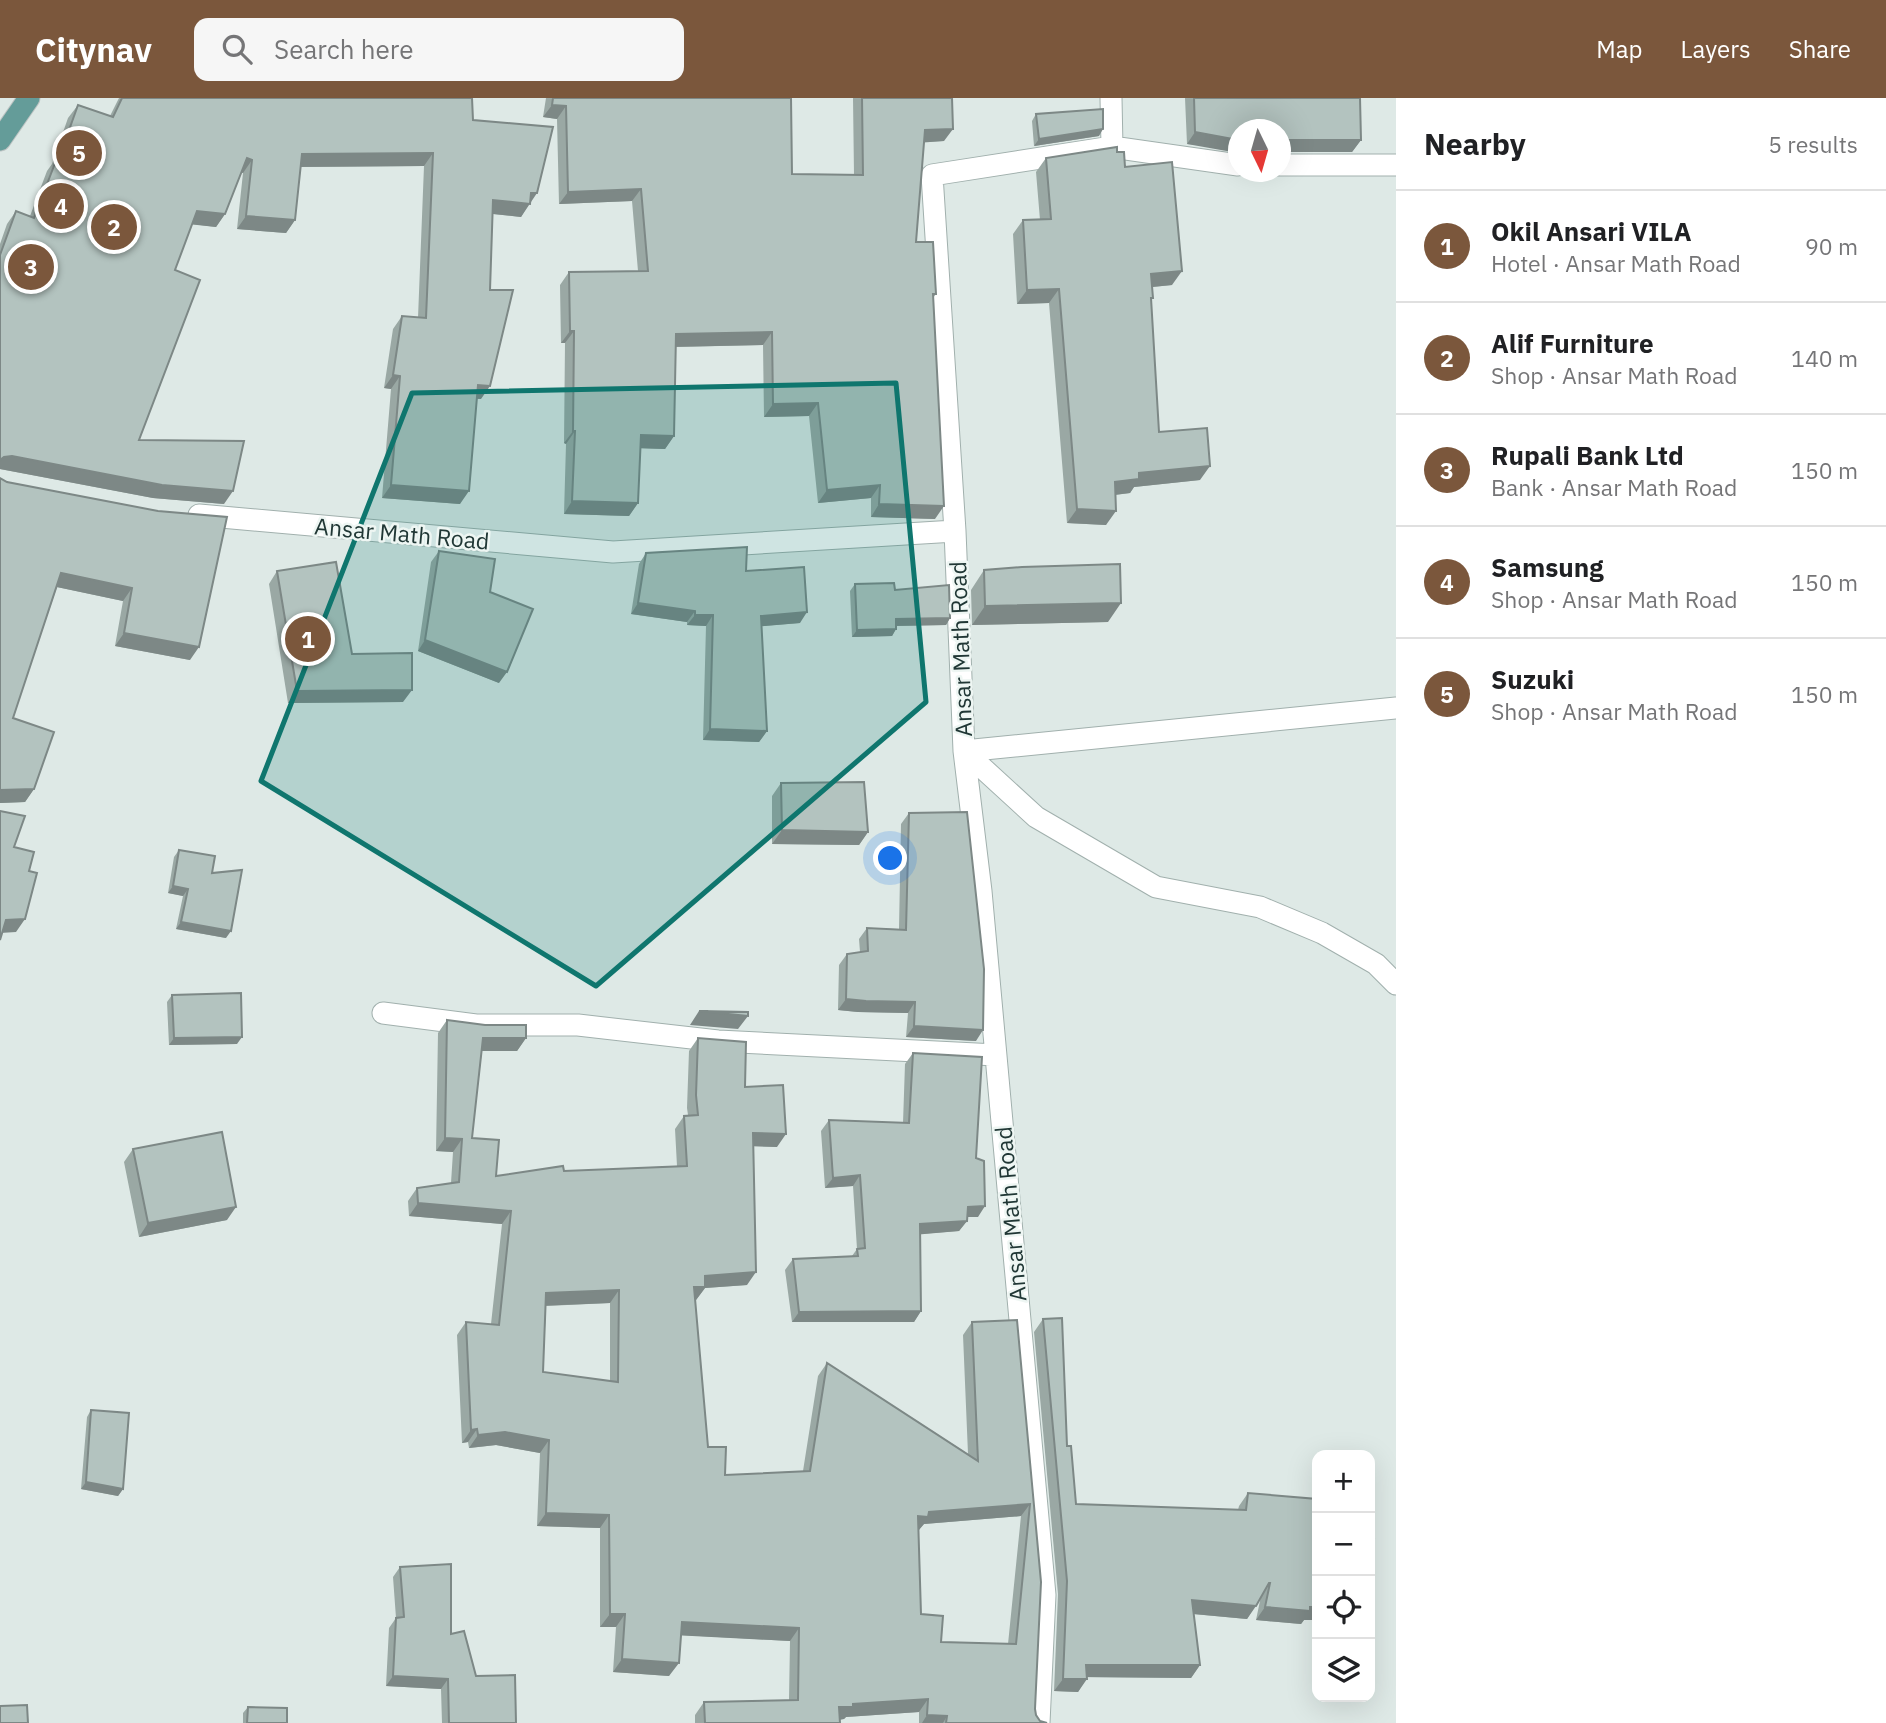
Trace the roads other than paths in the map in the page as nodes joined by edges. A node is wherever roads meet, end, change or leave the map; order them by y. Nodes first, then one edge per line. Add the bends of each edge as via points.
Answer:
1 (29, 98) edge
2 (1111, 98) edge
3 (0, 140) edge
4 (1112, 147) junction
5 (1228, 164) edge
6 (1291, 165) edge
7 (1396, 165) edge
8 (178, 513) edge
9 (955, 531) junction
10 (1396, 708) edge
11 (964, 751) junction
12 (1396, 984) edge
13 (383, 1013) dead end
14 (996, 1055) junction
15 (1039, 1723) edge

1 - 3 main road
2 - 4 street
4 - 5 street
4 - 9 street via 932,174
6 - 7 street
8 - 9 street, Ansar Math Road via 613,552
9 - 11 street, Ansar Math Road
10 - 11 street
11 - 12 street via 1036,817 1156,887 1260,907 1322,933 1376,964
11 - 14 street, Ansar Math Road
13 - 14 street via 476,1025 578,1025 718,1041
14 - 15 street, Ansar Math Road via 1045,1595

